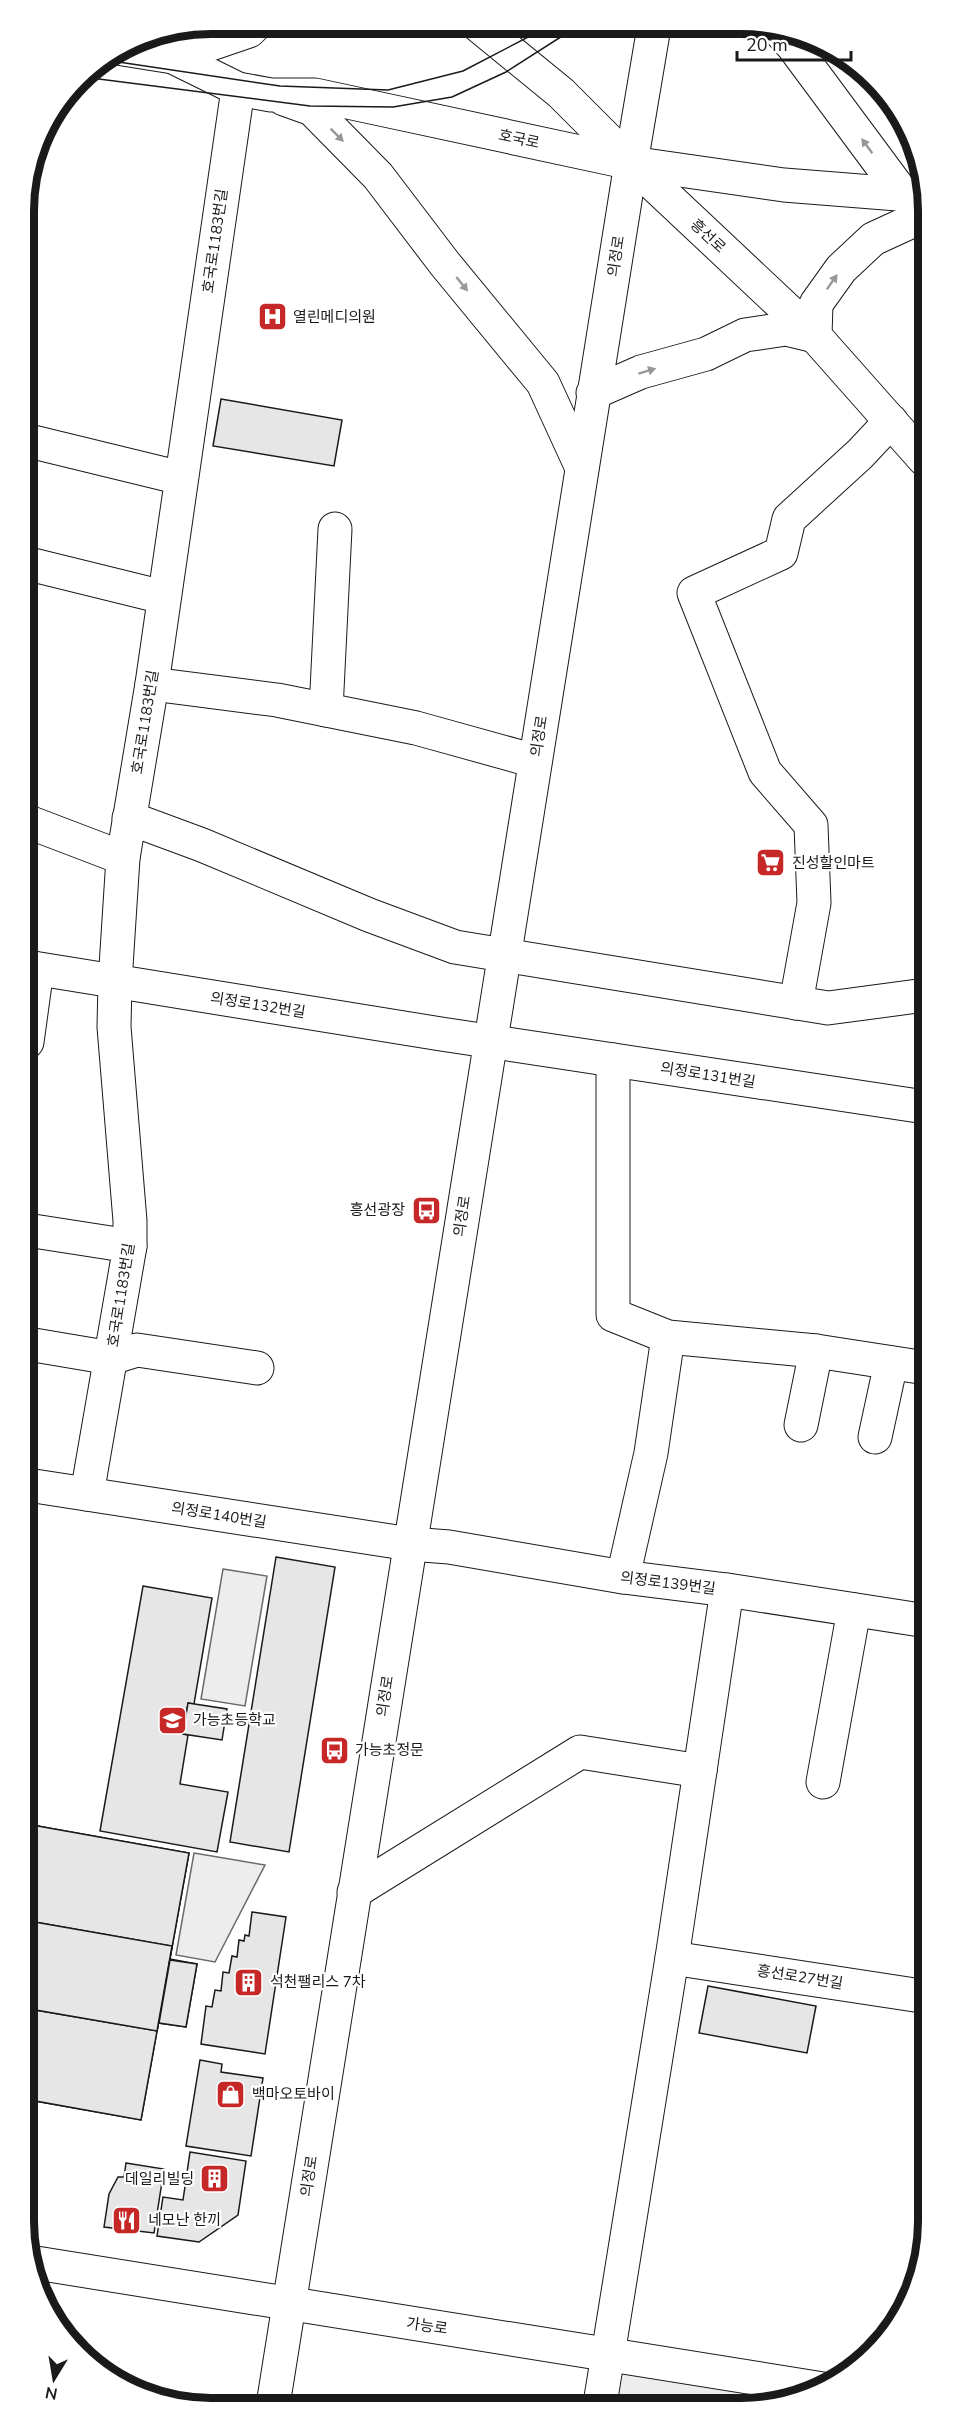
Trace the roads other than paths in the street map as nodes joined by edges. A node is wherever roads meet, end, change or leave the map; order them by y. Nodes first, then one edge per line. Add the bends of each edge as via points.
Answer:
1 (237, 35) edge
2 (490, 35) edge
3 (653, 35) edge
4 (788, 41) edge
5 (137, 51) edge
6 (173, 57) junction
7 (238, 89) junction
8 (271, 95) junction
9 (631, 163) junction
10 (916, 201) edge
11 (815, 336) junction
12 (593, 393) junction
13 (891, 421) junction
14 (35, 442) edge
15 (918, 452) edge
16 (582, 468) junction
17 (181, 478) junction
18 (335, 529) dead end
19 (35, 565) edge
20 (163, 597) junction
21 (152, 684) junction
22 (326, 710) junction
23 (535, 761) junction
24 (129, 818) junction
25 (35, 824) edge
26 (123, 858) junction
27 (504, 956) junction
28 (35, 969) edge
29 (115, 982) junction
30 (918, 996) edge
31 (796, 1003) junction
32 (490, 1042) junction
33 (613, 1060) junction
34 (918, 1106) edge
35 (35, 1231) edge
36 (130, 1246) junction
37 (668, 1337) junction
38 (35, 1345) edge
39 (816, 1351) junction
40 (111, 1358) junction
41 (891, 1363) junction
42 (918, 1367) edge
43 (257, 1368) dead end
44 (801, 1425) dead end
45 (875, 1437) dead end
46 (35, 1486) edge
47 (87, 1494) junction
48 (410, 1544) junction
49 (623, 1577) junction
50 (727, 1590) junction
51 (854, 1610) junction
52 (918, 1620) edge
53 (700, 1771) junction
54 (823, 1782) dead end
55 (354, 1892) junction
56 (672, 1958) junction
57 (918, 1995) edge
58 (40, 2264) edge
59 (288, 2303) junction
60 (608, 2353) junction
61 (806, 2386) edge
62 (274, 2398) edge
63 (601, 2398) edge

1 - 6 street
2 - 9 street, 흥선로 via 561,93
3 - 9 street, 의정로
10 -> 4 street
5 - 6 street, 호국로
6 - 7 street, 호국로
7 - 8 street, 호국로
7 - 17 street, 호국로1183번길
8 - 9 street, 호국로 via 315,95
8 -> 16 street via 312,109 378,176 543,383
9 - 10 street, 호국로
9 - 11 street, 흥선로
9 - 12 street, 의정로
11 -> 10 street via 816,304 841,269
12 -> 11 street via 641,372 706,354 745,335 786,329
11 - 13 street, 흥선로
12 - 16 street, 의정로
13 - 15 street, 흥선로
13 - 31 street via 789,519 781,553 694,593 765,772 812,825 814,903
14 - 17 street
16 - 23 street, 의정로
17 - 20 street, 호국로1183번길
18 - 22 street
19 - 20 street
20 - 21 street, 호국로1183번길
21 - 22 street
21 - 24 street, 호국로1183번길
22 - 23 street via 416,728
23 - 27 street, 의정로
24 - 26 street, 호국로1183번길
24 - 27 street via 455,948
25 - 26 street
26 - 29 street, 호국로1183번길
27 - 31 street
27 - 32 street, 의정로
28 - 29 street, 의정로132번길
29 - 32 street, 의정로132번길
29 - 36 street, 호국로1183번길 via 114,1028
30 - 31 street via 828,1008
32 - 33 street, 의정로131번길
32 - 48 street, 의정로
33 - 34 street, 의정로131번길
33 - 37 street via 612,1315
35 - 36 street
36 - 40 street, 호국로1183번길
37 - 39 street
37 - 49 street via 651,1453
38 - 40 street, 호국로1183번길
39 - 41 street
39 - 44 street
40 - 43 street, 호국로1183번길 via 137,1350
40 - 47 street, 호국로1183번길
41 - 42 street
41 - 45 street
46 - 47 street, 의정로140번길
47 - 48 street, 의정로140번길
48 - 49 street, 의정로139번길 via 449,1547
48 - 55 street, 의정로
49 - 50 street, 의정로139번길
50 - 51 street, 의정로139번길
50 - 53 street
51 - 52 street, 의정로139번길
51 - 54 street
53 - 55 street via 579,1752
53 - 56 street
55 - 59 street, 의정로
56 - 57 street, 흥선로27번길
56 - 60 street
58 - 59 street, 가능로
59 - 60 street, 가능로
59 - 62 street, 의정로
60 - 61 street, 가능로
60 - 63 street

